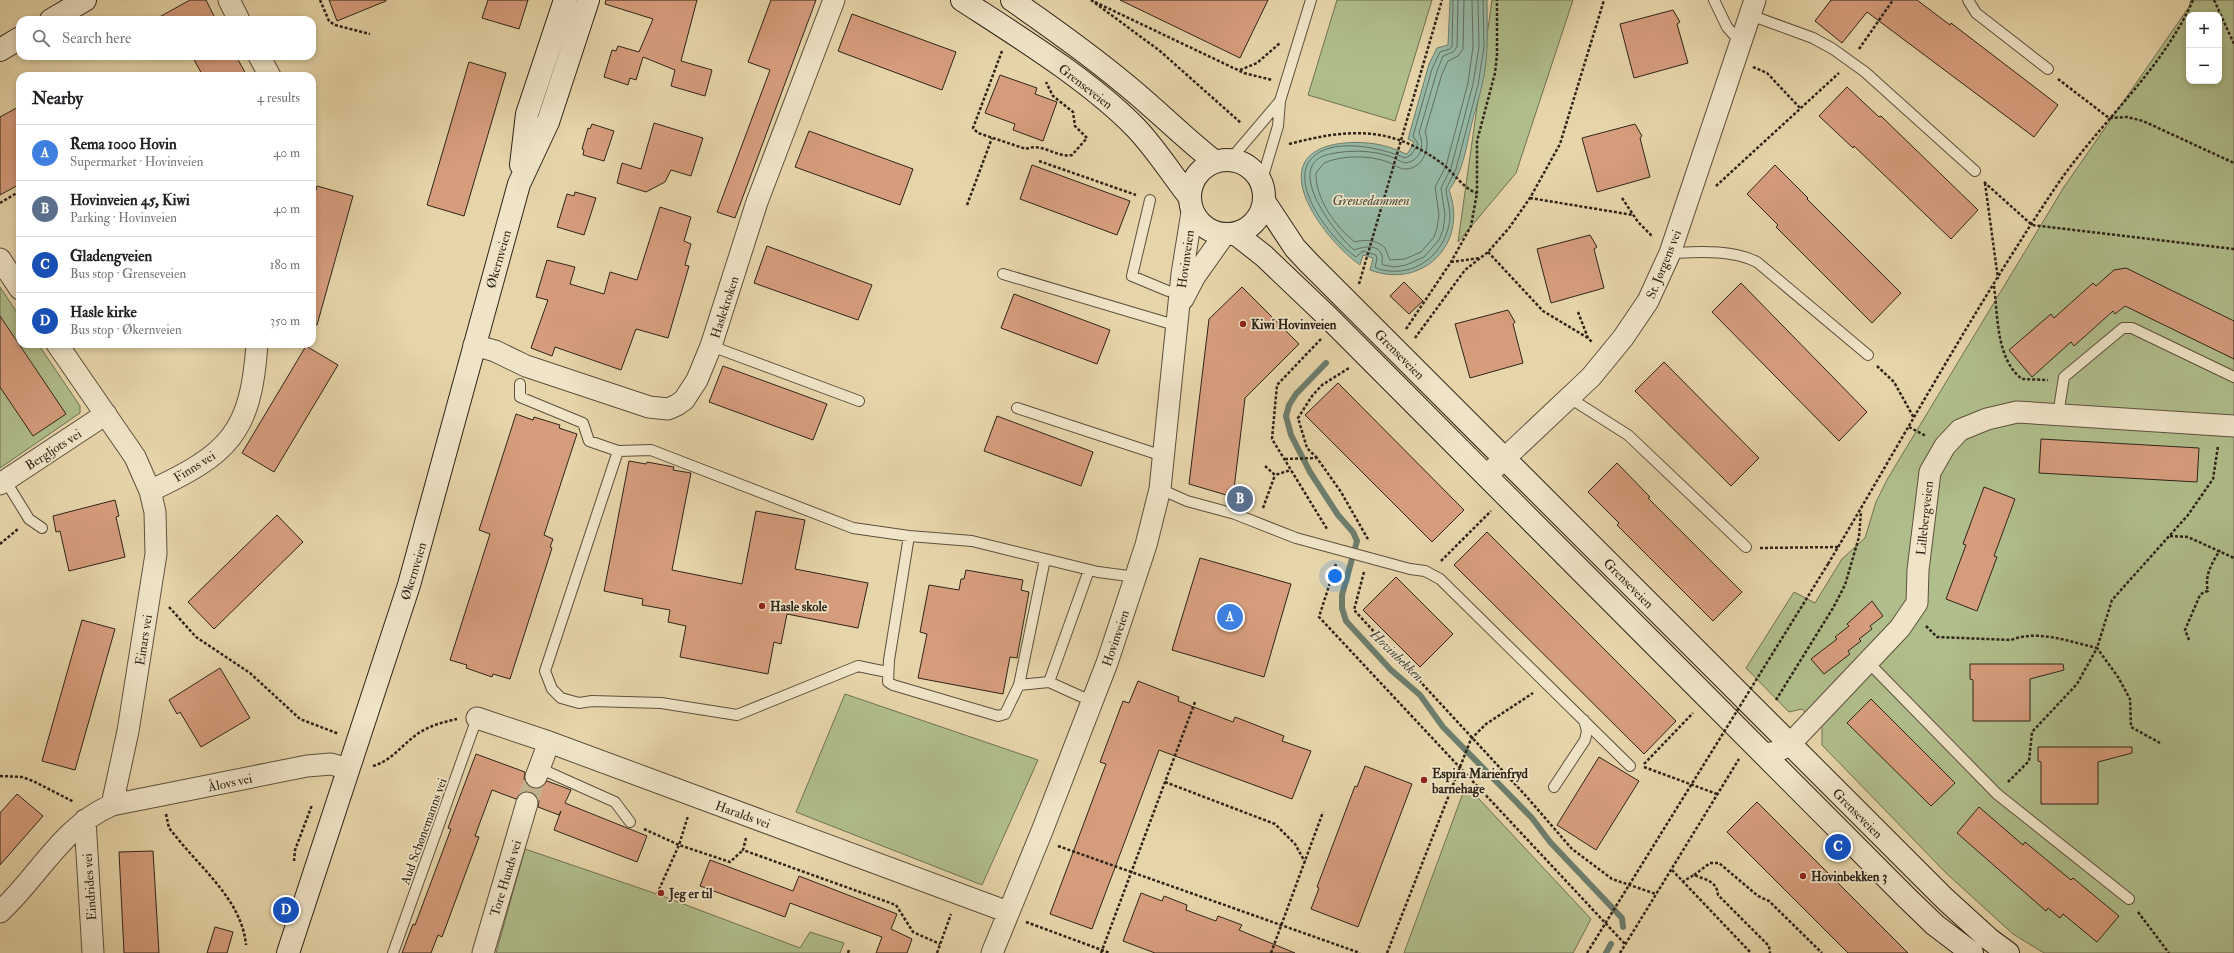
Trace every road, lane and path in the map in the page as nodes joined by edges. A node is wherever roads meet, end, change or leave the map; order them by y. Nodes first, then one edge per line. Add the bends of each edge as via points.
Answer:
1 (86, 0) edge
2 (229, 0) edge
3 (320, 0) edge
4 (565, 0) edge
5 (588, 0) edge
6 (834, 0) edge
7 (962, 0) edge
8 (1012, 0) edge
9 (1091, 0) edge
10 (1312, 0) edge
11 (1442, 0) edge
12 (1497, 0) edge
13 (1604, 0) edge
14 (1714, 0) edge
15 (1893, 0) edge
16 (1968, 0) edge
17 (2193, 0) edge
18 (2214, 0) edge
19 (1753, 8) edge
20 (58, 16) edge
21 (237, 16) edge
22 (370, 34) dead end
23 (16, 40) edge
24 (1283, 40) dead end
25 (1741, 43) junction
26 (2234, 44) edge
27 (1004, 45) dead end
28 (0, 50) edge
29 (261, 60) edge
30 (1850, 61) junction
31 (1747, 65) dead end
32 (2048, 69) joint
33 (1239, 70) junction
34 (268, 72) edge
35 (1046, 79) dead end
36 (1272, 80) dead end
37 (1280, 101) junction
38 (1801, 108) junction
39 (2109, 118) junction
40 (1244, 127) dead end
41 (992, 138) junction
42 (1401, 140) junction
43 (1284, 145) dead end
44 (1039, 161) dead end
45 (1223, 161) junction
46 (2234, 163) edge
47 (1975, 171) joint
48 (1985, 183) junction
49 (519, 184) junction
50 (1691, 189) junction
51 (1263, 192) junction
52 (16, 193) edge
53 (1477, 193) junction
54 (1530, 198) junction
55 (1622, 198) dead end
56 (1150, 200) joint
57 (0, 202) edge
58 (1190, 203) junction
59 (967, 205) dead end
60 (1633, 215) junction
61 (2032, 225) junction
62 (1230, 234) junction
63 (2234, 249) edge
64 (1488, 252) junction
65 (1670, 253) junction
66 (1480, 258) junction
67 (0, 259) edge
68 (1451, 262) junction
69 (1003, 274) dead end
70 (1998, 279) junction
71 (16, 283) edge
72 (1994, 286) junction
73 (1356, 289) dead end
74 (1175, 308) junction
75 (1578, 312) dead end
76 (1402, 334) dead end
77 (1325, 335) dead end
78 (1588, 338) junction
79 (1411, 343) dead end
80 (474, 345) junction
81 (711, 346) junction
82 (59, 348) edge
83 (256, 348) edge
84 (1868, 355) joint
85 (1607, 359) junction
86 (1354, 364) dead end
87 (2234, 377) edge
88 (2064, 380) junction
89 (520, 384) dead end
90 (1568, 397) junction
91 (859, 401) dead end
92 (1016, 408) dead end
93 (106, 414) junction
94 (2058, 415) junction
95 (1914, 418) junction
96 (2227, 426) edge
97 (618, 451) junction
98 (1163, 456) junction
99 (1318, 458) junction
100 (1284, 459) junction
101 (1504, 459) junction
102 (1265, 466) dead end
103 (1291, 470) junction
104 (1275, 475) junction
105 (1486, 476) junction
106 (3, 482) edge
107 (1160, 489) junction
108 (150, 491) junction
109 (1240, 499) dead end
110 (1264, 504) dead end
111 (1496, 507) dead end
112 (1862, 509) junction
113 (1235, 514) junction
114 (29, 519) junction
115 (42, 528) dead end
116 (909, 536) junction
117 (2170, 536) junction
118 (0, 544) edge
119 (1746, 546) joint
120 (1838, 547) junction
121 (2220, 550) junction
122 (1341, 551) junction
123 (1366, 557) junction
124 (2234, 558) edge
125 (1044, 559) junction
126 (1089, 570) junction
127 (1429, 573) junction
128 (1136, 577) junction
129 (151, 591) junction
130 (1911, 612) junction
131 (2189, 640) dead end
132 (2096, 648) junction
133 (1868, 662) junction
134 (888, 672) junction
135 (1049, 682) junction
136 (1548, 684) junction
137 (1019, 685) junction
138 (1091, 701) junction
139 (1195, 702) dead end
140 (1772, 706) dead end
141 (1698, 709) dead end
142 (477, 718) junction
143 (1584, 720) junction
144 (343, 735) dead end
145 (1472, 738) junction
146 (549, 742) junction
147 (2160, 743) dead end
148 (1789, 745) junction
149 (1753, 754) junction
150 (1630, 766) joint
151 (1641, 766) junction
152 (358, 768) junction
153 (1460, 768) junction
154 (537, 772) joint
155 (0, 776) edge
156 (1165, 782) junction
157 (1554, 787) dead end
158 (1717, 794) junction
159 (1997, 794) junction
160 (163, 796) junction
161 (694, 796) junction
162 (314, 798) dead end
163 (527, 803) tunnel mouth
164 (112, 805) junction
165 (81, 812) junction
166 (1323, 812) dead end
167 (751, 817) junction
168 (630, 822) joint
169 (679, 845) junction
170 (1054, 845) dead end
171 (743, 850) junction
172 (294, 862) dead end
173 (1305, 862) junction
174 (1672, 870) junction
175 (1131, 872) junction
176 (1694, 875) junction
177 (1682, 882) junction
178 (657, 894) dead end
179 (1656, 894) junction
180 (2129, 899) joint
181 (953, 911) dead end
182 (0, 912) edge
183 (1016, 917) junction
184 (1281, 925) junction
185 (940, 944) junction
186 (1625, 944) junction
187 (246, 945) dead end
188 (1101, 952) edge
189 (93, 953) edge
190 (288, 953) edge
191 (393, 953) edge
192 (483, 953) edge
193 (937, 953) edge
194 (992, 953) edge
195 (1110, 953) edge
196 (1271, 953) edge
197 (1360, 953) edge
198 (1387, 953) edge
199 (1586, 953) edge
200 (1620, 953) edge
201 (1751, 953) edge
202 (1770, 953) edge
203 (1822, 953) edge
204 (1972, 953) edge
205 (2008, 953) edge
206 (2169, 953) edge

1 - 20 main road
2 - 21 street
3 - 22 path via 335,25
4 - 49 main road, Økernveien via 527,114
5 - 49 main road, Økernveien via 548,122
6 - 81 street, Haslekroken via 757,202
7 - 58 main road, Grenseveien via 1060,66 1115,109 1136,129
8 - 45 main road, Grenseveien via 1064,35
9 - 33 path
9 - 40 path via 1160,51
10 - 37 lane
11 - 42 path
12 - 53 path via 1497,55 1495,73 1477,141
13 - 54 path via 1560,144
14 - 25 lane via 1727,27
15 - 30 path
16 - 32 lane via 1976,13
17 - 39 path via 2165,48
18 - 26 path
19 - 25 street, St. Jørgens vei
19 - 30 lane via 1813,38
23 - 28 main road
24 - 33 path via 1257,63
25 - 50 street, St. Jørgens vei
27 - 41 path via 973,128 978,133
29 - 34 street
30 - 38 path
30 - 47 lane
31 - 38 path via 1767,73
32 - 39 path via 2052,75
33 - 36 path
35 - 41 path via 1053,96 1073,112 1075,126 1087,138 1072,155 1065,156 1033,146 1026,149
37 - 45 lane
37 - 51 lane via 1278,126
38 - 50 path via 1716,186 1707,190
39 - 46 path via 2127,117 2143,121
39 - 61 path via 2071,165
41 - 59 path
42 - 43 path via 1364,133 1340,133
42 - 53 path via 1436,159 1470,191
42 - 73 path
44 - 56 path
45 - 51 main road via 1249,167
45 - 58 main road via 1205,167 1196,175
47 - 48 path
48 - 61 path
48 - 70 path
49 - 80 main road, Økernveien
50 - 65 street, St. Jørgens vei
51 - 62 main road via 1261,212 1255,222 1247,229
51 - 101 main road, Grenseveien via 1295,248
52 - 57 path
53 - 68 path via 1471,226
54 - 60 path
54 - 64 path
55 - 60 path
56 - 74 lane via 1132,276
58 - 62 main road via 1205,228 1214,233
58 - 74 street, Hovinveien via 1182,274
60 - 65 path
61 - 63 path
61 - 70 path
62 - 74 street, Hovinveien via 1195,276
62 - 105 main road, Grenseveien via 1292,282
64 - 66 path
64 - 78 path via 1543,311
65 - 84 lane via 1725,253 1747,257 1757,262
65 - 85 street, St. Jørgens vei via 1648,301
66 - 68 path
66 - 79 path via 1465,270
67 - 71 street
68 - 76 path
69 - 74 lane
70 - 72 path
72 - 88 path via 2005,355 2015,374 2022,379
72 - 95 path
74 - 98 street, Hovinveien
75 - 78 path
77 - 100 path via 1277,385 1272,439
78 - 85 path
80 - 81 street, Haslekroken via 576,383 649,407 668,409 684,400 690,392
80 - 152 main road, Økernveien
81 - 91 lane
82 - 93 street, Einars vei
83 - 108 street, Finns vei via 250,400 234,433 213,456
84 - 95 path via 1894,382
85 - 90 street, St. Jørgens vei
86 - 99 path via 1322,386 1298,418 1307,448
87 - 88 lane via 2132,328 2123,328 2064,377
88 - 94 lane
89 - 97 lane via 520,397 583,423 589,441
90 - 101 street, St. Jørgens vei
90 - 119 lane via 1628,435
92 - 98 lane
93 - 106 street, Bergljots vei
93 - 108 street, Einars vei via 135,457
94 - 96 street, Lillebergveien
94 - 130 street, Lillebergveien via 2017,412 1987,419 1960,430 1945,446 1930,472 1917,602
95 - 112 path
96 - 117 path via 2213,479
97 - 116 lane via 651,450 853,528
97 - 134 lane via 545,671 552,689 561,698 579,703 661,703 736,715 858,666
98 - 107 street, Hovinveien
99 - 100 path
99 - 123 path via 1370,543
100 - 103 path
101 - 105 street, St. Jørgens vei
101 - 148 main road, Grenseveien
102 - 104 path
103 - 104 path
103 - 122 path
104 - 110 path
105 - 149 main road, Grenseveien
106 - 114 lane
107 - 113 lane via 1187,501
107 - 128 street, Hovinveien
108 - 129 street, Einars vei via 157,533
109 - 113 lane
111 - 127 path
112 - 120 path
112 - 140 path via 1859,537 1845,585
113 - 122 lane via 1296,538
114 - 115 lane
114 - 118 path
116 - 125 lane via 972,541
116 - 134 lane
117 - 121 path via 2188,537
117 - 132 path via 2112,600
119 - 120 path
120 - 199 path, bridge
121 - 124 path
121 - 131 path via 2208,574 2208,592 2200,595 2186,630
122 - 123 lane
122 - 153 path via 1319,617
123 - 127 lane
123 - 145 path via 1354,610
125 - 126 lane
125 - 137 lane
126 - 128 lane
126 - 135 lane
127 - 136 lane via 1440,579
128 - 138 street, Hovinveien
129 - 144 path via 160,596 196,637 250,673 300,719
129 - 164 street, Einars vei via 128,731
130 - 132 path via 1937,637 2011,640 2021,636 2044,636
130 - 133 street, Lillebergveien via 1900,628
132 - 147 path via 2118,677 2130,699 2131,727
132 - 159 path via 2077,684 2032,732 2029,761
133 - 148 street, Lillebergveien
133 - 159 lane
134 - 137 lane via 888,682 893,685 998,716 1005,714
135 - 137 lane
135 - 138 lane
136 - 143 lane
136 - 145 path via 1486,724
138 - 183 street, Hovinveien via 1042,831
139 - 156 path
141 - 151 path via 1669,737 1652,759
142 - 146 street, Haralds vei
142 - 152 path via 466,716 438,724 416,734 386,762
142 - 191 lane, Aud Schønemanns vei
143 - 150 lane
143 - 157 lane via 1587,730 1585,740
145 - 153 path
145 - 179 path via 1572,849 1612,879
146 - 154 street
146 - 161 street, Haralds vei
148 - 149 street, Lillebergveien via 1776,752
148 - 205 main road, Grenseveien via 1945,899
149 - 158 path
149 - 204 main road, Grenseveien via 1929,920
150 - 151 path
151 - 158 path
152 - 160 street, Ålovs vei via 331,764 307,766
152 - 190 main road, Økernveien
153 - 186 path
153 - 198 path
154 - 168 lane via 615,802
155 - 165 path via 22,777 33,781
156 - 173 path via 1275,824 1294,844
156 - 175 path
158 - 174 path
159 - 180 lane
160 - 164 street, Ålovs vei
160 - 187 path via 169,828 230,903 242,926
161 - 167 street, Haralds vei
161 - 169 path
162 - 172 path via 295,850
163 - 192 street, Tore Hunds vei
164 - 165 street
165 - 182 street via 70,834
165 - 189 street, Eindrides vei
166 - 173 path
167 - 171 path
167 - 183 street, Haralds vei
168 - 169 path
169 - 171 path via 730,862
169 - 178 path
170 - 175 path
171 - 185 path via 896,905 913,932
173 - 184 path
174 - 177 path
174 - 179 path
175 - 184 path
175 - 188 path
176 - 177 path
176 - 202 path via 1714,883 1718,895 1769,946
176 - 203 path via 1710,863 1719,863 1758,896 1769,901
177 - 201 path
179 - 186 path
180 - 206 path
181 - 185 path
183 - 188 path
183 - 194 street, Hovinveien
184 - 196 path
184 - 197 path
185 - 193 path
186 - 200 path
188 - 195 path

